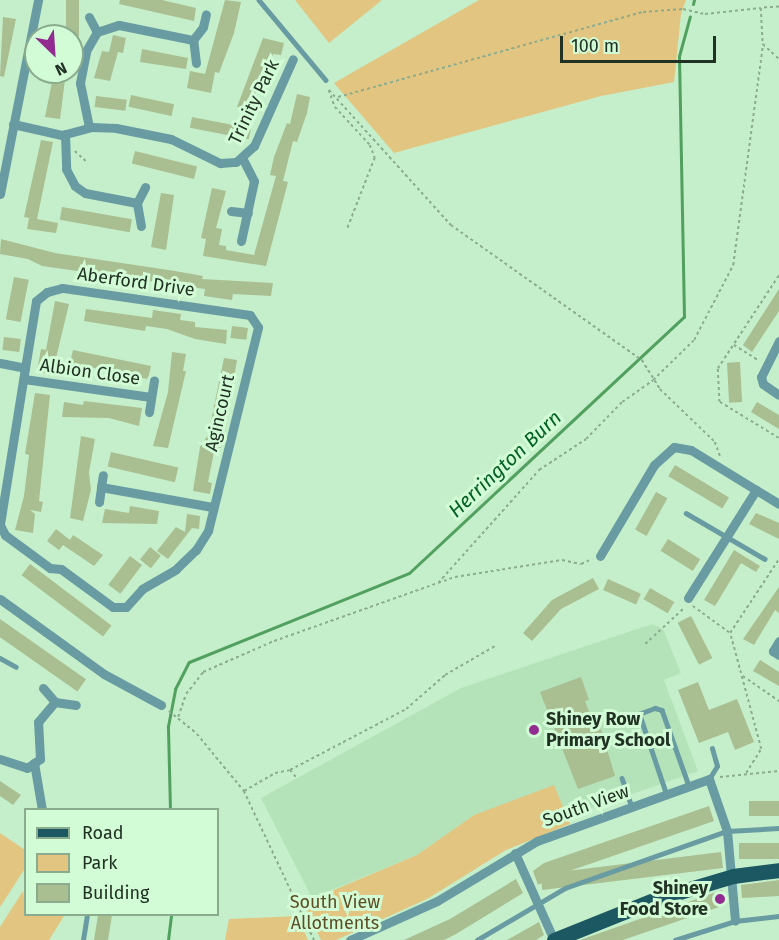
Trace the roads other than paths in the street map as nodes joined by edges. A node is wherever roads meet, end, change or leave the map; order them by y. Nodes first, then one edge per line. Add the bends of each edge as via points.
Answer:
1 (38, 0) edge
2 (259, 0) edge
3 (206, 14) dead end
4 (89, 17) dead end
5 (97, 32) junction
6 (193, 40) junction
7 (293, 59) dead end
8 (196, 63) dead end
9 (326, 80) road end
10 (14, 124) junction
11 (89, 128) junction
12 (65, 134) junction
13 (243, 159) junction
14 (145, 187) dead end
15 (0, 194) edge
16 (137, 203) junction
17 (231, 211) dead end
18 (248, 213) junction
19 (141, 226) dead end
20 (241, 241) dead end
21 (258, 327) joint
22 (779, 341) edge
23 (0, 363) edge
24 (26, 368) junction
25 (24, 379) junction
26 (154, 380) dead end
27 (779, 395) edge
28 (151, 397) junction
29 (149, 412) dead end
30 (102, 475) dead end
31 (3, 482) edge
32 (101, 488) junction
33 (756, 490) junction
34 (99, 501) dead end
35 (779, 504) edge
36 (212, 507) junction
37 (686, 513) dead end
38 (0, 525) edge
39 (726, 536) junction
40 (600, 556) road end
41 (765, 560) dead end
42 (0, 598) edge
43 (688, 598) dead end
44 (120, 609) joint
45 (779, 641) edge
46 (779, 655) edge
47 (0, 658) edge
48 (16, 667) dead end
49 (43, 688) dead end
50 (55, 702) junction
51 (76, 705) dead end
52 (161, 705) dead end
53 (712, 749) dead end
54 (0, 759) edge
55 (34, 763) junction
56 (622, 778) dead end
57 (709, 779) junction
58 (689, 786) junction
59 (666, 794) junction
60 (632, 807) junction
61 (42, 808) edge
62 (779, 828) edge
63 (727, 831) junction
64 (515, 853) junction
65 (779, 870) edge
66 (733, 876) junction
67 (537, 903) junction
68 (87, 916) edge
69 (779, 916) edge
70 (735, 921) junction
71 (576, 936) edge
72 (83, 940) edge
73 (350, 940) edge
74 (477, 940) edge
75 (554, 940) edge
76 (675, 940) edge

1 - 10 street
2 - 9 lane
3 - 6 street via 203,27
4 - 5 street
5 - 6 street via 119,25
5 - 11 street via 86,51 80,83
6 - 8 street
7 - 13 street, Trinity Park via 254,146
10 - 12 street, Trinity Park
10 - 15 street
11 - 12 street, Trinity Park
11 - 13 street, Trinity Park via 116,128 171,139 220,164
12 - 16 street via 66,169 75,186 85,193
13 - 18 street, Trinity Park via 254,181
14 - 16 street
16 - 19 street
17 - 18 street
18 - 20 street, Trinity Park
21 - 24 street, Aberford Drive via 250,315 62,288 47,292 36,301
21 - 36 street, Agincourt
22 - 27 street via 763,367 763,384
23 - 24 street
24 - 25 street, Aberford Drive
25 - 28 street, Albion Close
25 - 31 street, Aberford Drive
26 - 28 street, Albion Close
28 - 29 street, Albion Close
30 - 32 street
31 - 38 street, Aberford Drive
32 - 34 street
32 - 36 street
33 - 35 street
33 - 39 street
33 - 40 street via 683,447 666,451
36 - 44 street, Agincourt via 208,531 188,560
37 - 39 lane
38 - 44 street, Aberford Drive via 5,535 50,568 61,569
39 - 41 lane
39 - 43 street
42 - 52 street via 104,674
45 - 46 street via 773,651
47 - 48 lane
49 - 50 street
50 - 51 street
50 - 55 street via 38,722 40,759
53 - 57 lane via 717,766
54 - 55 street via 27,768
55 - 61 street
56 - 60 lane
57 - 58 street, South View
57 - 63 street
58 - 59 street, South View
58 - 59 lane via 662,710 655,708 639,714
59 - 60 street, South View
60 - 64 street, South View
62 - 63 lane
63 - 66 street
63 - 67 lane via 565,888
64 - 67 street
64 - 73 street, South View via 437,901
65 - 66 main road
66 - 70 street
66 - 71 main road via 656,899
67 - 74 lane
67 - 75 street
68 - 72 lane
69 - 70 lane
70 - 76 lane
71 - 75 main road

